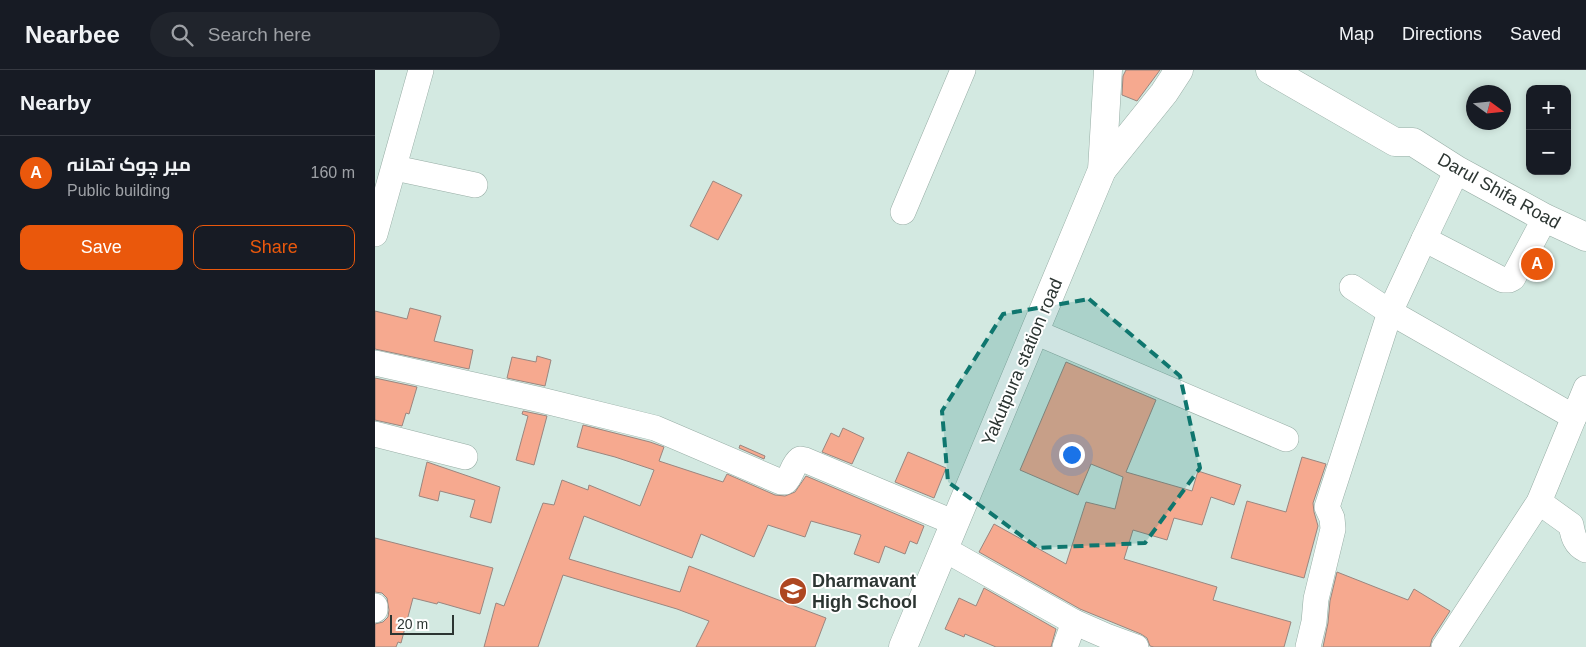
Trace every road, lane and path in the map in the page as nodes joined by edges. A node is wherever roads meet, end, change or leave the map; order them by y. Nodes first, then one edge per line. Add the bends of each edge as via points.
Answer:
1 (421, 70) edge
2 (963, 70) edge
3 (1108, 70) edge
4 (1179, 70) edge
5 (1270, 70) edge
6 (1303, 70) edge
7 (1404, 142) junction
8 (395, 168) junction
9 (1102, 170) junction
10 (1457, 170) junction
11 (475, 185) dead end
12 (903, 212) dead end
13 (1545, 218) junction
14 (376, 227) edge
15 (1586, 237) edge
16 (1424, 239) junction
17 (1352, 287) dead end
18 (1390, 312) junction
19 (1035, 332) junction
20 (375, 363) edge
21 (1586, 388) edge
22 (1575, 417) junction
23 (375, 434) edge
24 (1287, 439) dead end
25 (465, 457) dead end
26 (1539, 502) junction
27 (955, 523) junction
28 (944, 549) junction
29 (1586, 550) edge
30 (375, 606) edge
31 (375, 610) edge
32 (1074, 622) junction
33 (903, 647) edge
34 (1065, 647) edge
35 (1135, 647) edge
36 (1308, 647) edge
37 (1443, 647) edge

1 - 8 street
2 - 12 street
3 - 9 street, Yakutpura station road
4 - 9 street
5 - 7 street, Darul Shifa Road
6 - 7 street via 1405,126
7 - 10 street, Darul Shifa Road
8 - 11 street
8 - 14 street
9 - 19 street, Yakutpura station road
10 - 13 street, Darul Shifa Road
10 - 16 street
13 - 15 street, Darul Shifa Road
13 - 16 street via 1509,280 1503,280
16 - 18 street
17 - 18 street
18 - 22 street
18 - 36 street via 1327,507 1333,529
19 - 24 street
19 - 27 street, Yakutpura station road
20 - 27 street via 655,428 781,482 788,480 796,462 805,460
21 - 22 street
22 - 26 street
23 - 25 street
26 - 29 street via 1571,525 1574,539
26 - 37 street
27 - 28 street, Yakutpura station road
28 - 32 street
28 - 33 street, Yakutpura station road
30 - 31 street
32 - 34 street
32 - 35 street

